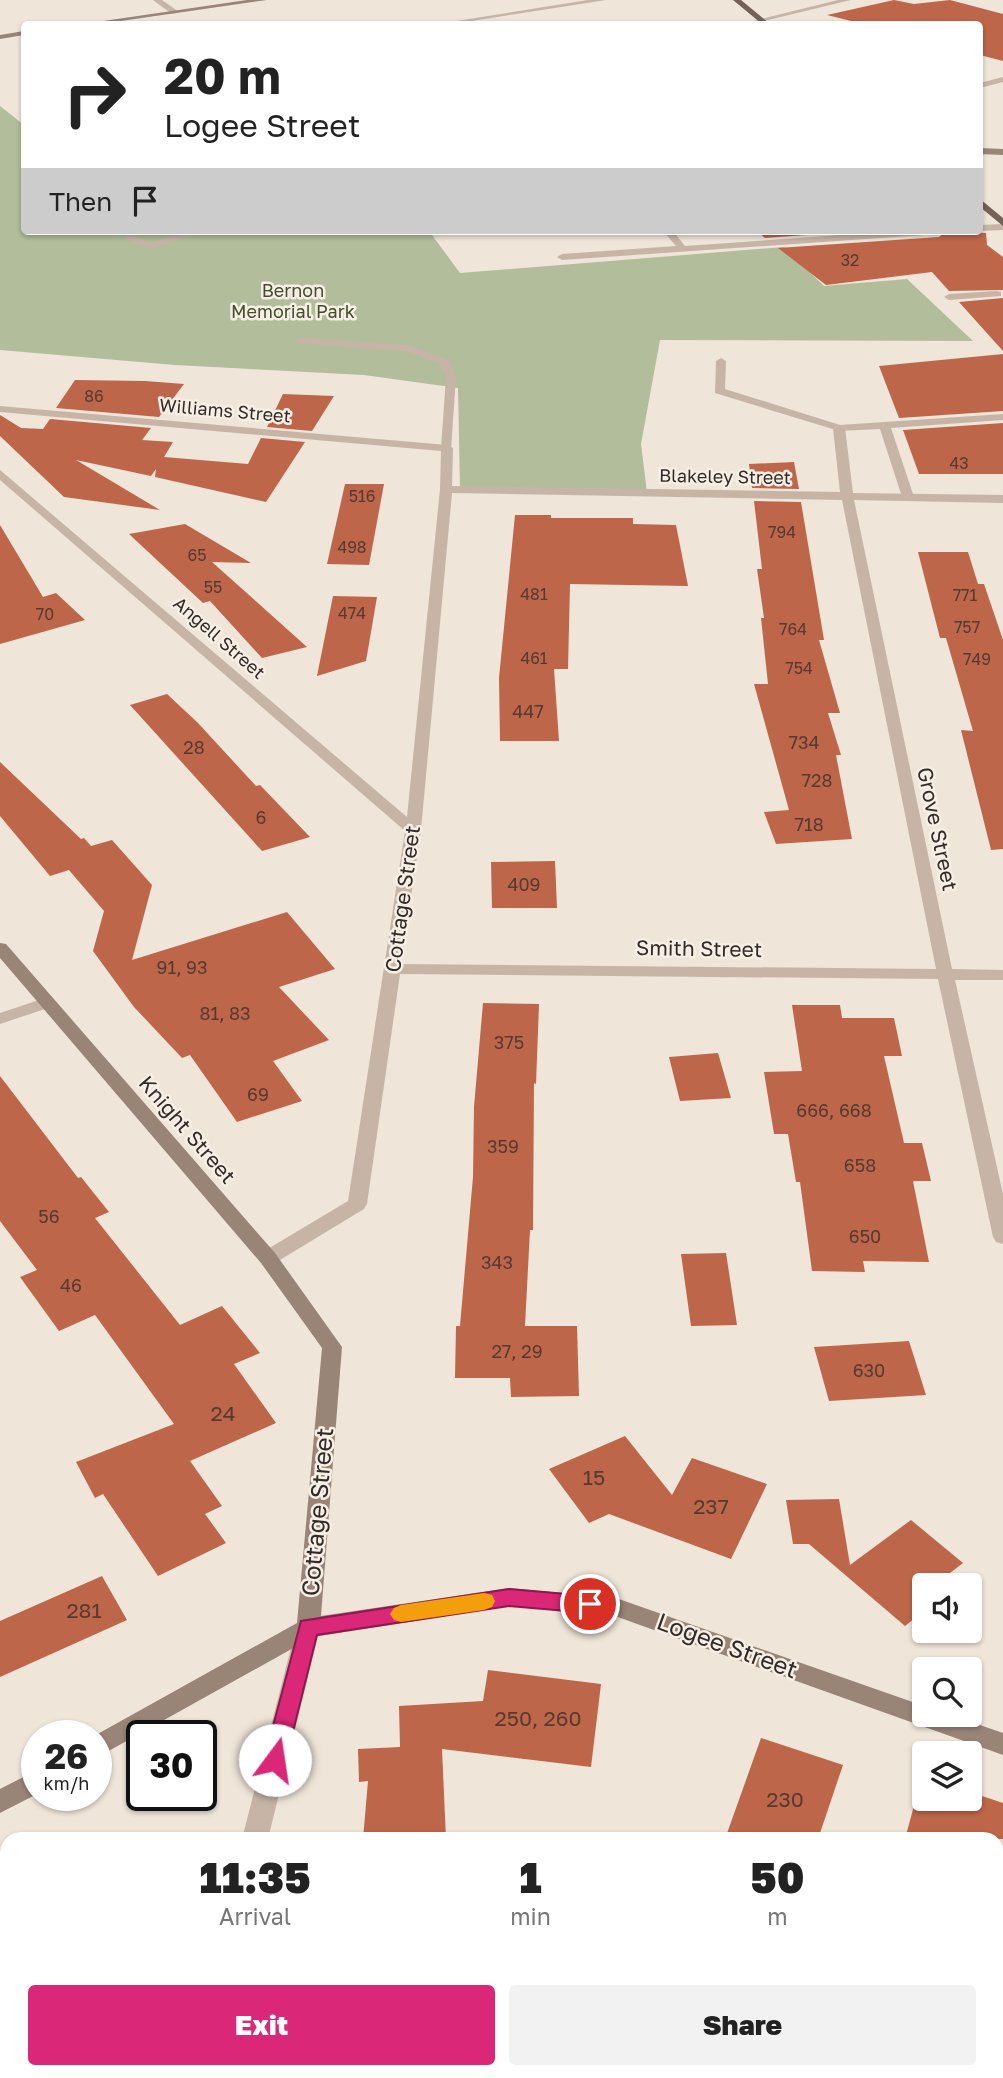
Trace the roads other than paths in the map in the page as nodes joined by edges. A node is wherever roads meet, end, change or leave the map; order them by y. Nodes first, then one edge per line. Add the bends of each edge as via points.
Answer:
1 (157, 0) edge
2 (262, 0) edge
3 (602, 0) edge
4 (737, 0) edge
5 (847, 0) edge
6 (175, 12) junction
7 (109, 21) edge
8 (462, 21) edge
9 (762, 21) edge
10 (771, 21) edge
11 (21, 35) edge
12 (0, 37) edge
13 (1003, 79) edge
14 (983, 85) edge
15 (983, 151) edge
16 (1003, 152) edge
17 (983, 205) edge
18 (1003, 225) edge
19 (983, 228) edge
20 (131, 235) edge
21 (189, 235) edge
22 (671, 235) edge
23 (879, 235) edge
24 (682, 248) junction
25 (562, 257) dead end
26 (1001, 295) edge
27 (949, 297) dead end
28 (301, 341) dead end
29 (721, 361) dead end
30 (0, 409) edge
31 (1003, 417) edge
32 (884, 424) junction
33 (839, 428) junction
34 (447, 448) junction
35 (0, 474) edge
36 (446, 489) junction
37 (847, 497) junction
38 (908, 498) junction
39 (1003, 499) edge
40 (413, 830) junction
41 (0, 948) edge
42 (394, 969) junction
43 (945, 974) junction
44 (1003, 975) edge
45 (45, 1003) junction
46 (0, 1019) edge
47 (1003, 1237) edge
48 (268, 1258) junction
49 (332, 1347) joint
50 (308, 1628) junction
51 (112, 1738) edge
52 (1003, 1744) edge
53 (21, 1790) edge
54 (0, 1802) edge
55 (257, 1832) edge

1 - 6 street
2 - 6 street
3 - 8 street
4 - 9 main road
5 - 10 street
6 - 7 street
11 - 12 street
13 - 14 street
15 - 16 street
17 - 18 main road
18 - 19 street
20 - 21 street via 128,237 149,246
22 - 24 street
23 - 24 street
24 - 25 street
26 - 27 street
28 - 34 street, Cottage Street via 408,348 445,362 451,377
29 - 33 street via 719,391
30 - 34 street, Williams Street
31 - 32 street
32 - 33 street
32 - 38 street
33 - 37 street, Grove Street
34 - 36 street, Cottage Street
35 - 40 street, Angell Street
36 - 37 street, Blakeley Street
36 - 40 street, Cottage Street
37 - 38 street, Blakeley Street
37 - 43 street, Grove Street
38 - 39 street, Blakeley Street
40 - 42 street, Cottage Street
41 - 45 street, Knight Street
42 - 43 street, Smith Street
42 - 48 street, Cottage Street via 357,1204
43 - 44 street, Smith Street
43 - 47 street, Grove Street
45 - 46 street
45 - 48 street, Knight Street
48 - 49 street, Knight Street
49 - 50 street, Cottage Street
50 - 51 street, Logee Street
50 - 52 street, Logee Street via 509,1597 616,1606
50 - 55 street, Cottage Street
53 - 54 street

